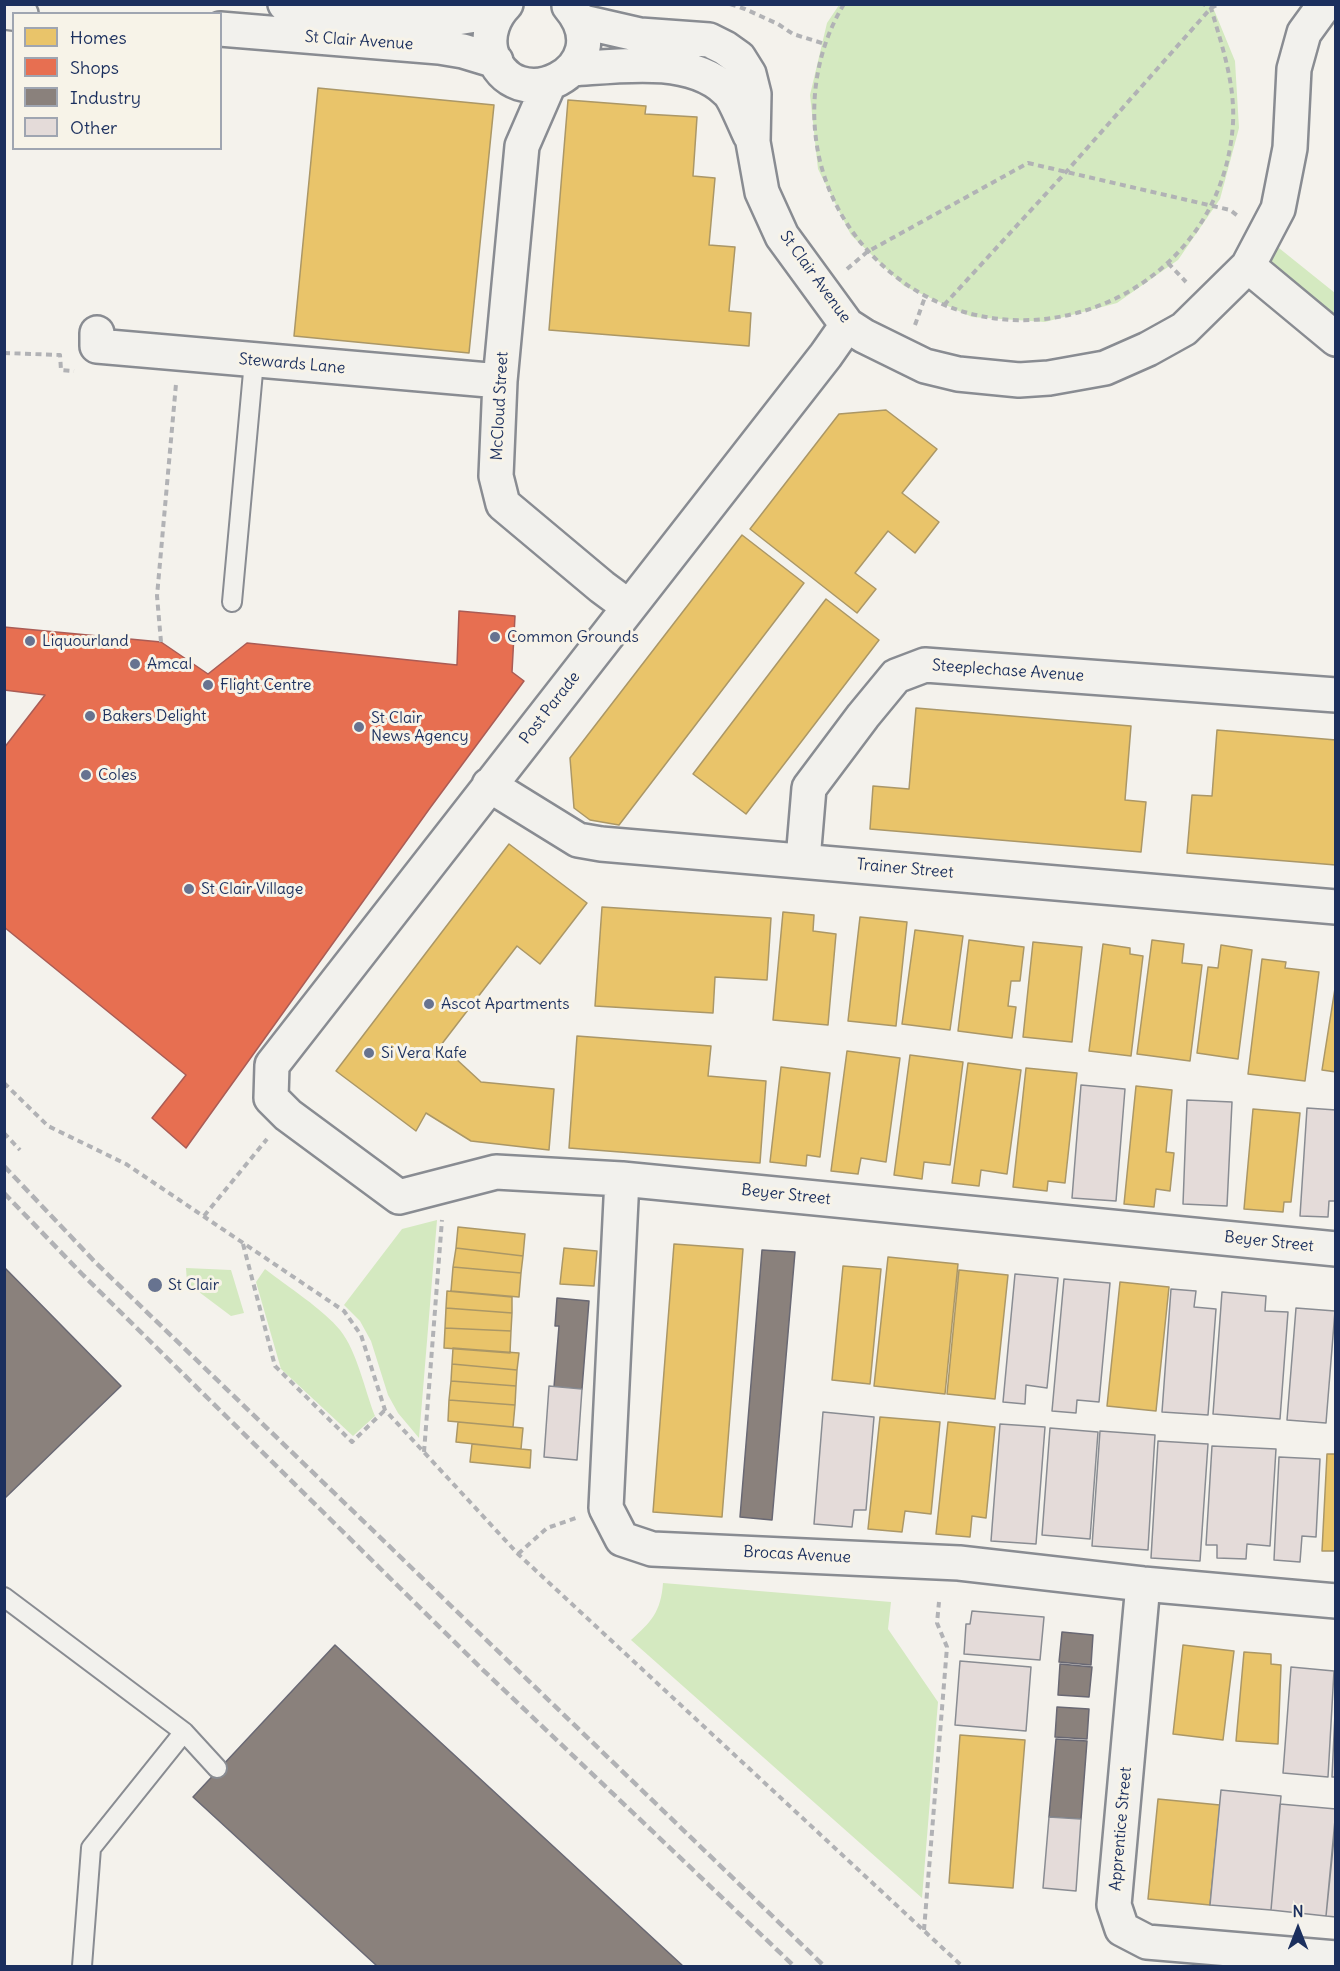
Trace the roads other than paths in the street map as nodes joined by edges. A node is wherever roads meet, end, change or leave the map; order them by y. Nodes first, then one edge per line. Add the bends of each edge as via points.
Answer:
1 (285, 4) edge
2 (1325, 4) edge
3 (503, 8) edge
4 (573, 13) edge
5 (222, 29) edge
6 (501, 68) junction
7 (561, 76) junction
8 (753, 142) junction
9 (522, 146) junction
10 (1248, 266) junction
11 (847, 325) junction
12 (97, 333) dead end
13 (1335, 339) edge
14 (254, 361) junction
15 (500, 381) junction
16 (232, 602) dead end
17 (629, 607) junction
18 (1335, 695) edge
19 (489, 785) junction
20 (803, 861) junction
21 (1335, 907) edge
22 (271, 1098) joint
23 (622, 1179) junction
24 (1335, 1249) edge
25 (1143, 1584) junction
26 (4, 1597) edge
27 (1335, 1601) edge
28 (184, 1732) junction
29 (217, 1768) dead end
30 (1335, 1958) edge
31 (1255, 1959) edge
32 (82, 1966) edge

1 - 3 street, St Clair Avenue via 457,18
2 - 10 street, St Clair Avenue via 1304,33 1294,69 1290,148 1278,209
3 - 6 street, McCloud Street via 492,24 490,38
4 - 7 street, McCloud Street via 582,29 583,45 578,62
4 - 8 street, St Clair Avenue via 640,35 709,40 739,58 749,74 754,94
5 - 6 street, St Clair Avenue via 439,47 463,51
6 - 7 street, St Clair Avenue via 526,84 537,86
6 - 9 street, McCloud Street
7 - 8 street, St Clair Avenue via 648,65 684,69 709,78 728,91
7 - 9 street, McCloud Street
8 - 11 street, St Clair Avenue via 762,192 782,236
9 - 15 street, McCloud Street
10 - 11 street, St Clair Avenue via 1184,328 1148,349 1105,368 1049,378 1019,380 958,374 925,366
10 - 13 street
11 - 17 street, Post Parade
12 - 14 street, Stewards Lane via 97,346
14 - 15 street, Stewards Lane
14 - 16 lane
15 - 17 street, McCloud Street via 496,476 503,504
17 - 19 street, Post Parade
18 - 20 street, Steeplechase Avenue via 925,665 896,676 809,789
19 - 20 street, Trainer Street via 578,840
19 - 22 street, Post Parade via 272,1065
20 - 21 street, Trainer Street
22 - 23 street, Beyer Street via 288,1116 399,1197 496,1172
23 - 24 street, Beyer Street
23 - 25 street, Brocas Avenue via 606,1508 622,1539 652,1549 959,1563
25 - 27 street, Brocas Avenue
25 - 31 street, Apprentice Street via 1114,1905 1122,1929 1147,1942
26 - 28 lane
28 - 29 lane
28 - 32 lane via 91,1848
30 - 31 street, Apprentice Street

